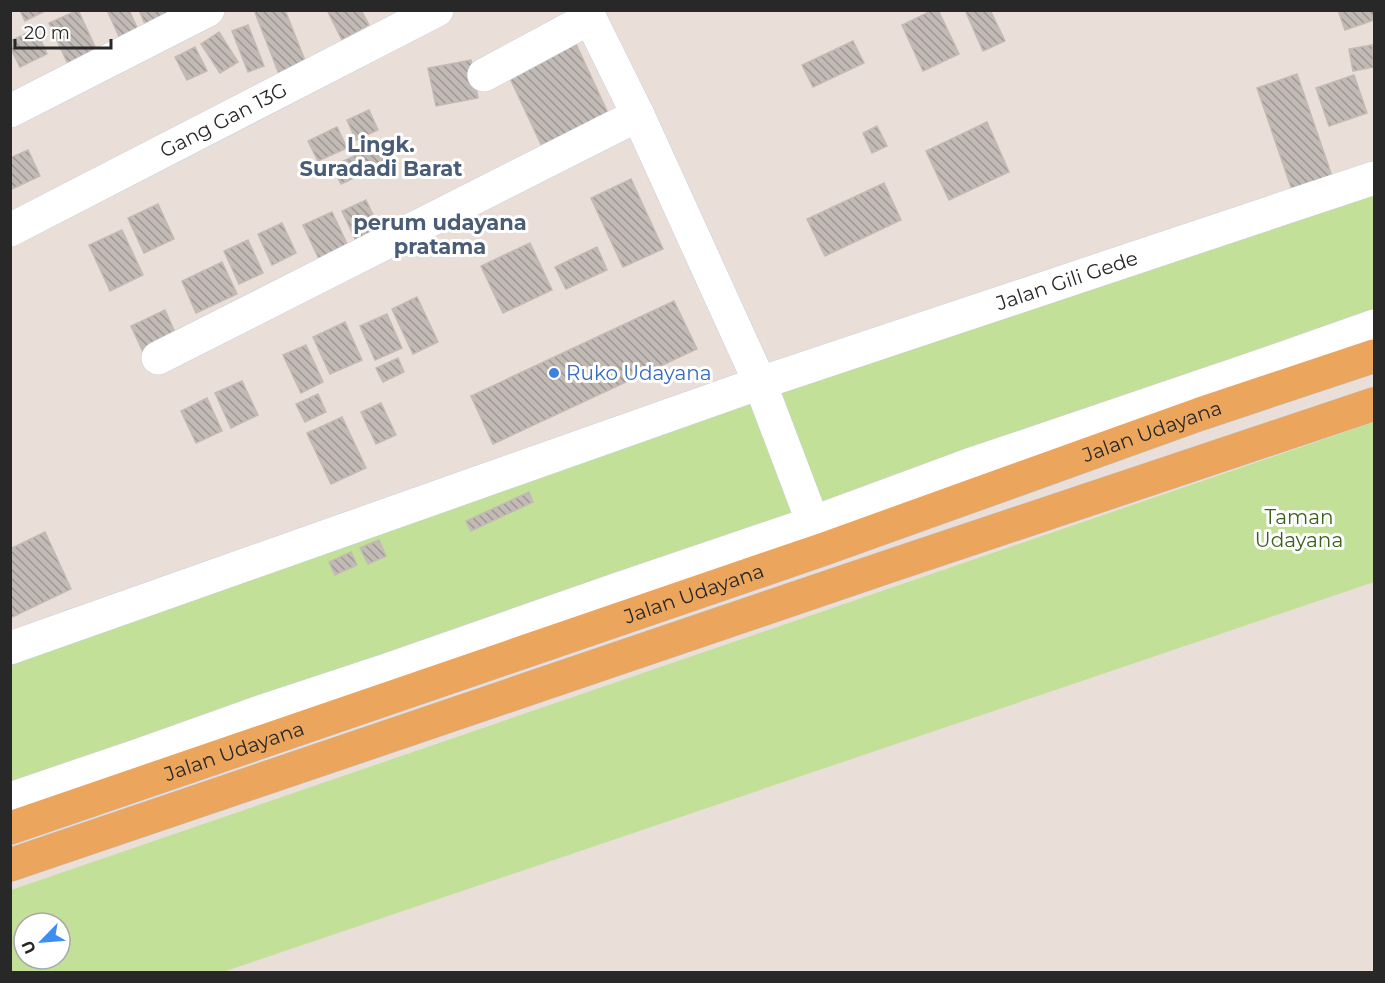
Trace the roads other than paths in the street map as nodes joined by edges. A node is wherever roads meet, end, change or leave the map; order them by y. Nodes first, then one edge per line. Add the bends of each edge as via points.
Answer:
1 (208, 10) edge
2 (437, 10) edge
3 (588, 14) edge
4 (484, 75) dead end
5 (10, 111) edge
6 (638, 116) junction
7 (1374, 178) edge
8 (10, 230) edge
9 (1374, 326) edge
10 (1374, 356) edge
11 (158, 358) dead end
12 (760, 383) junction
13 (1374, 404) edge
14 (818, 536) junction
15 (10, 648) edge
16 (433, 683) junction
17 (445, 717) junction
18 (10, 799) edge
19 (10, 828) edge
20 (10, 865) edge

1 - 5 street
2 - 8 street, Gang Gan 13G
3 - 4 street
3 - 6 street
6 - 11 street
6 - 12 street
7 - 12 street, Jalan Gili Gede
9 - 14 street via 980,462
10 - 14 main road, Jalan Udayana
12 - 14 street
12 - 15 street, Jalan Gili Gede
13 - 17 main road, Jalan Udayana
14 - 16 main road, Jalan Udayana
14 - 18 street via 387,670
16 - 17 main road
16 - 19 main road, Jalan Udayana
17 - 20 main road, Jalan Udayana

